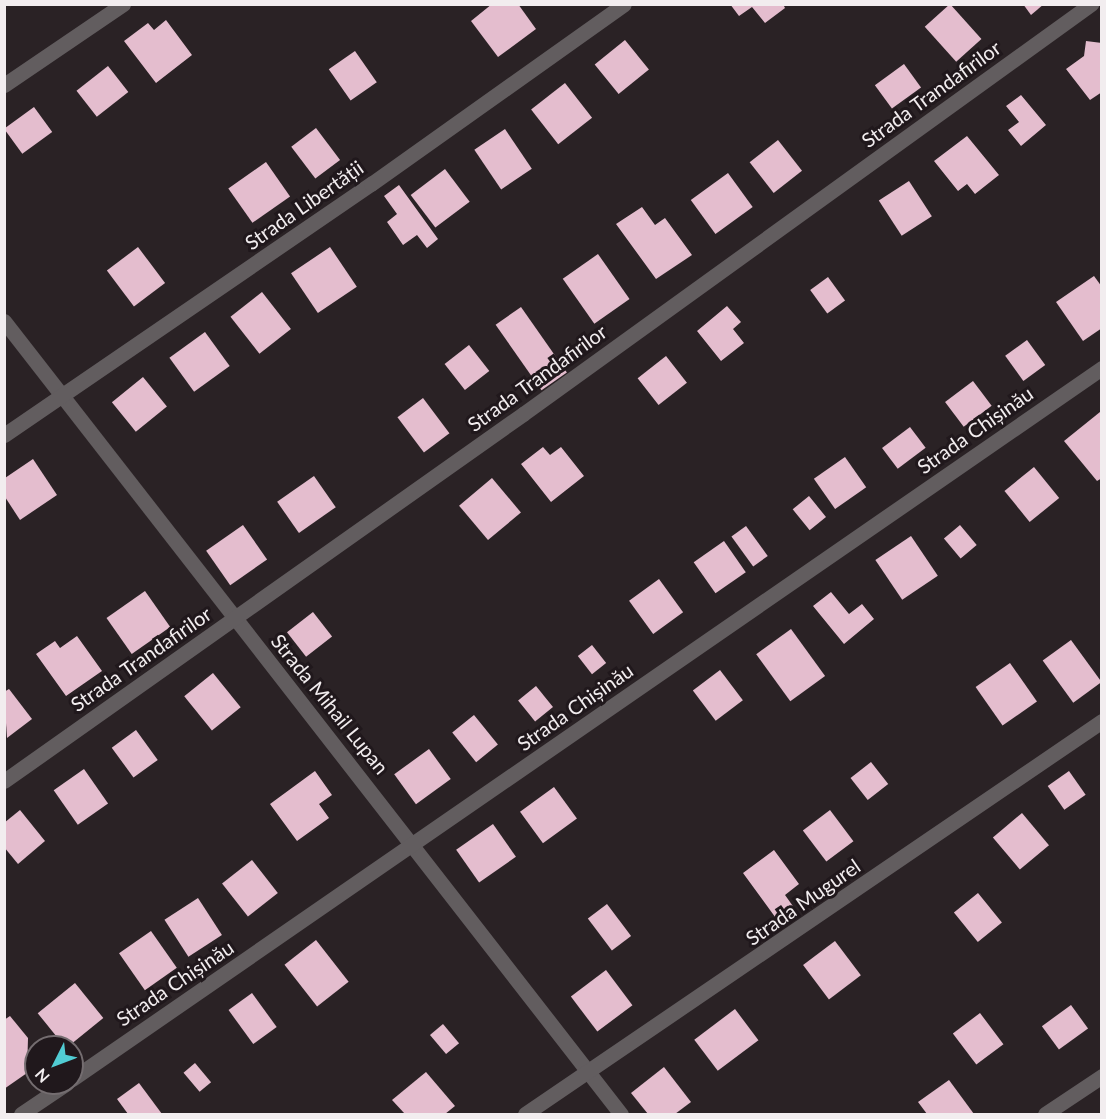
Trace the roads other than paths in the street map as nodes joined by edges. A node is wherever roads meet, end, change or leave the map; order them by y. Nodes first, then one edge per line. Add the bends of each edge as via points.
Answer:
1 (123, 4) edge
2 (624, 4) edge
3 (1091, 4) edge
4 (4, 85) edge
5 (4, 321) edge
6 (1101, 368) edge
7 (63, 396) junction
8 (4, 435) edge
9 (235, 619) junction
10 (1101, 721) edge
11 (4, 781) edge
12 (414, 844) junction
13 (587, 1070) junction
14 (84, 1071) edge
15 (1101, 1076) edge
16 (49, 1095) edge
17 (21, 1114) edge
18 (525, 1114) edge
19 (621, 1114) edge
20 (1045, 1114) edge

1 - 4 street
2 - 7 street, Strada Libertății
3 - 9 street, Strada Trandafirilor
5 - 7 street, Strada Mihail Lupan
6 - 12 street, Strada Chișinău
7 - 8 street, Strada Libertății
7 - 9 street, Strada Mihail Lupan
9 - 11 street, Strada Trandafirilor
9 - 12 street, Strada Mihail Lupan
10 - 13 street, Strada Mugurel via 685,1009
12 - 13 street, Strada Mihail Lupan
12 - 14 street, Strada Chișinău
13 - 18 street, Strada Mugurel
13 - 19 street, Strada Mihail Lupan
15 - 20 street
16 - 17 street

